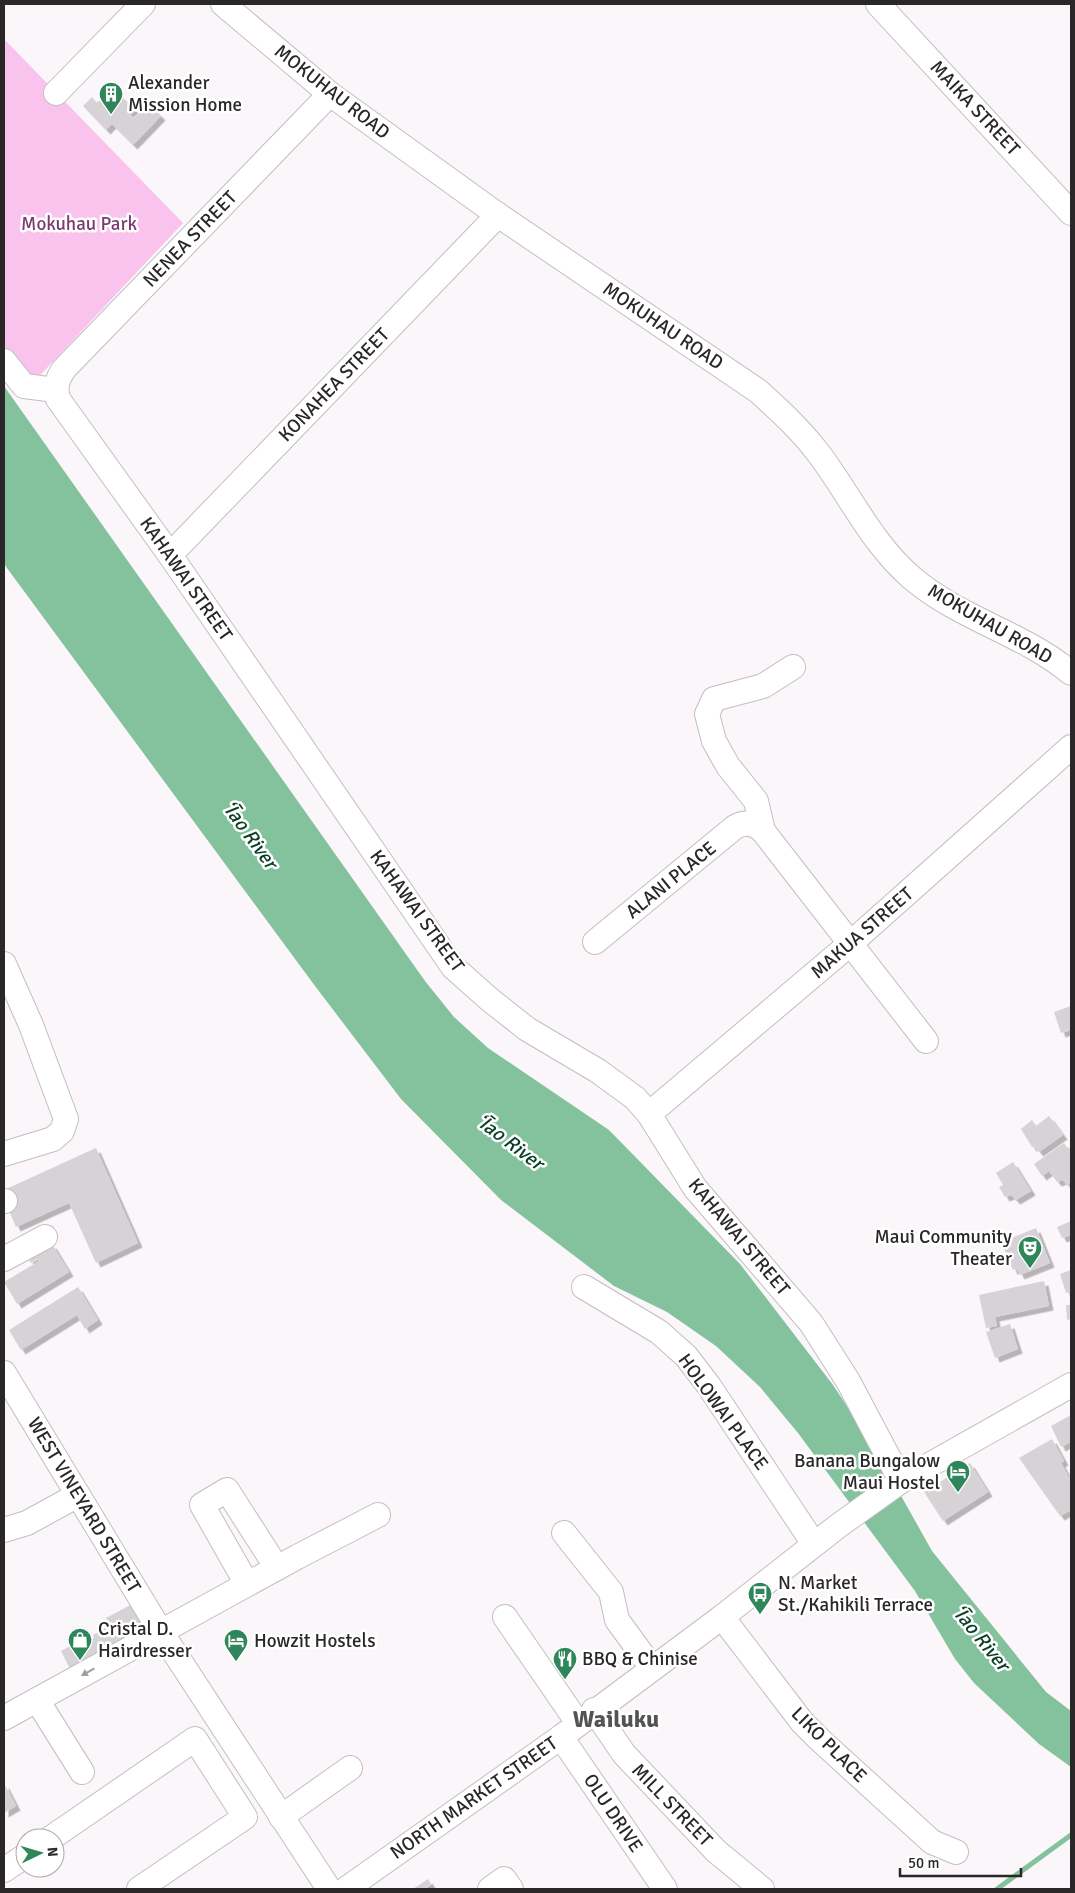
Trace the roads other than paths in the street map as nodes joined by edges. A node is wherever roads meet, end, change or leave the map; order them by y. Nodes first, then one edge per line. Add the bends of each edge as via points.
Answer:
1 (143, 4) edge
2 (224, 4) edge
3 (878, 4) edge
4 (56, 93) dead end
5 (330, 94) junction
6 (1071, 213) edge
7 (498, 215) junction
8 (4, 361) edge
9 (56, 388) junction
10 (170, 555) junction
11 (793, 667) dead end
12 (1071, 673) edge
13 (1071, 747) edge
14 (757, 828) junction
15 (594, 942) dead end
16 (851, 943) junction
17 (4, 964) edge
18 (926, 1041) dead end
19 (649, 1114) junction
20 (4, 1154) edge
21 (45, 1237) dead end
22 (4, 1260) edge
23 (584, 1287) dead end
24 (4, 1373) edge
25 (1071, 1386) edge
26 (901, 1481) junction
27 (78, 1496) junction
28 (378, 1515) dead end
29 (4, 1530) edge
30 (564, 1533) dead end
31 (814, 1544) junction
32 (277, 1568) junction
33 (247, 1584) junction
34 (505, 1616) dead end
35 (722, 1617) junction
36 (161, 1632) junction
37 (652, 1668) junction
38 (37, 1700) junction
39 (4, 1718) edge
40 (578, 1723) junction
41 (244, 1761) junction
42 (350, 1768) dead end
43 (82, 1772) dead end
44 (220, 1779) junction
45 (281, 1817) junction
46 (65, 1828) edge
47 (956, 1852) dead end
48 (15, 1863) edge
49 (4, 1870) edge
50 (139, 1889) edge
51 (329, 1889) edge
52 (346, 1889) edge
53 (490, 1889) edge
54 (511, 1889) edge
55 (665, 1889) edge
56 (762, 1889) edge

1 - 4 street
2 - 5 street, MOKUHAU ROAD
3 - 6 street, MAIKA STREET
5 - 7 street, MOKUHAU ROAD
5 - 9 street, NENEA STREET via 64,369
7 - 10 street, KONAHEA STREET
7 - 12 street, MOKUHAU ROAD via 758,391 790,420 818,453 877,541 911,577 951,606 1008,632
8 - 9 street via 24,386
9 - 10 street, KAHAWAI STREET via 61,405
10 - 19 street, KAHAWAI STREET via 453,967 520,1023 604,1075 635,1098
11 - 14 street via 763,686 714,699 708,714 714,742 728,766 756,801
13 - 16 street, MAKUA STREET
14 - 15 street, ALANI PLACE via 744,824 736,827
14 - 16 street
16 - 18 street
16 - 19 street, MAKUA STREET
17 - 20 street via 66,1122 53,1139
19 - 26 street, KAHAWAI STREET via 695,1188 811,1323 848,1381
21 - 22 street
23 - 31 street, HOLOWAI PLACE via 659,1332 686,1356
24 - 27 street, WEST VINEYARD STREET
25 - 26 street, NORTH MARKET STREET
26 - 31 street, NORTH MARKET STREET
27 - 29 street via 26,1523
27 - 36 street, WEST VINEYARD STREET
28 - 32 street
30 - 37 street via 611,1592 617,1620
31 - 35 street, NORTH MARKET STREET
32 - 33 street
32 - 33 street via 227,1490 202,1505
33 - 36 street
34 - 40 street
35 - 37 street, NORTH MARKET STREET
35 - 47 street, LIKO PLACE via 814,1734 932,1842
36 -> 38 street
36 - 41 street, WEST VINEYARD STREET
37 - 40 street, NORTH MARKET STREET
38 - 39 street
38 - 43 street
40 - 52 street, NORTH MARKET STREET
40 - 55 street, OLU DRIVE
40 - 56 street, MILL STREET via 624,1754 716,1850
41 - 44 street
41 - 45 street, WEST VINEYARD STREET
42 - 45 street
44 - 46 street via 195,1739
44 - 50 street via 245,1817
45 - 51 street, WEST VINEYARD STREET
48 - 49 street
53 - 54 street via 504,1879

